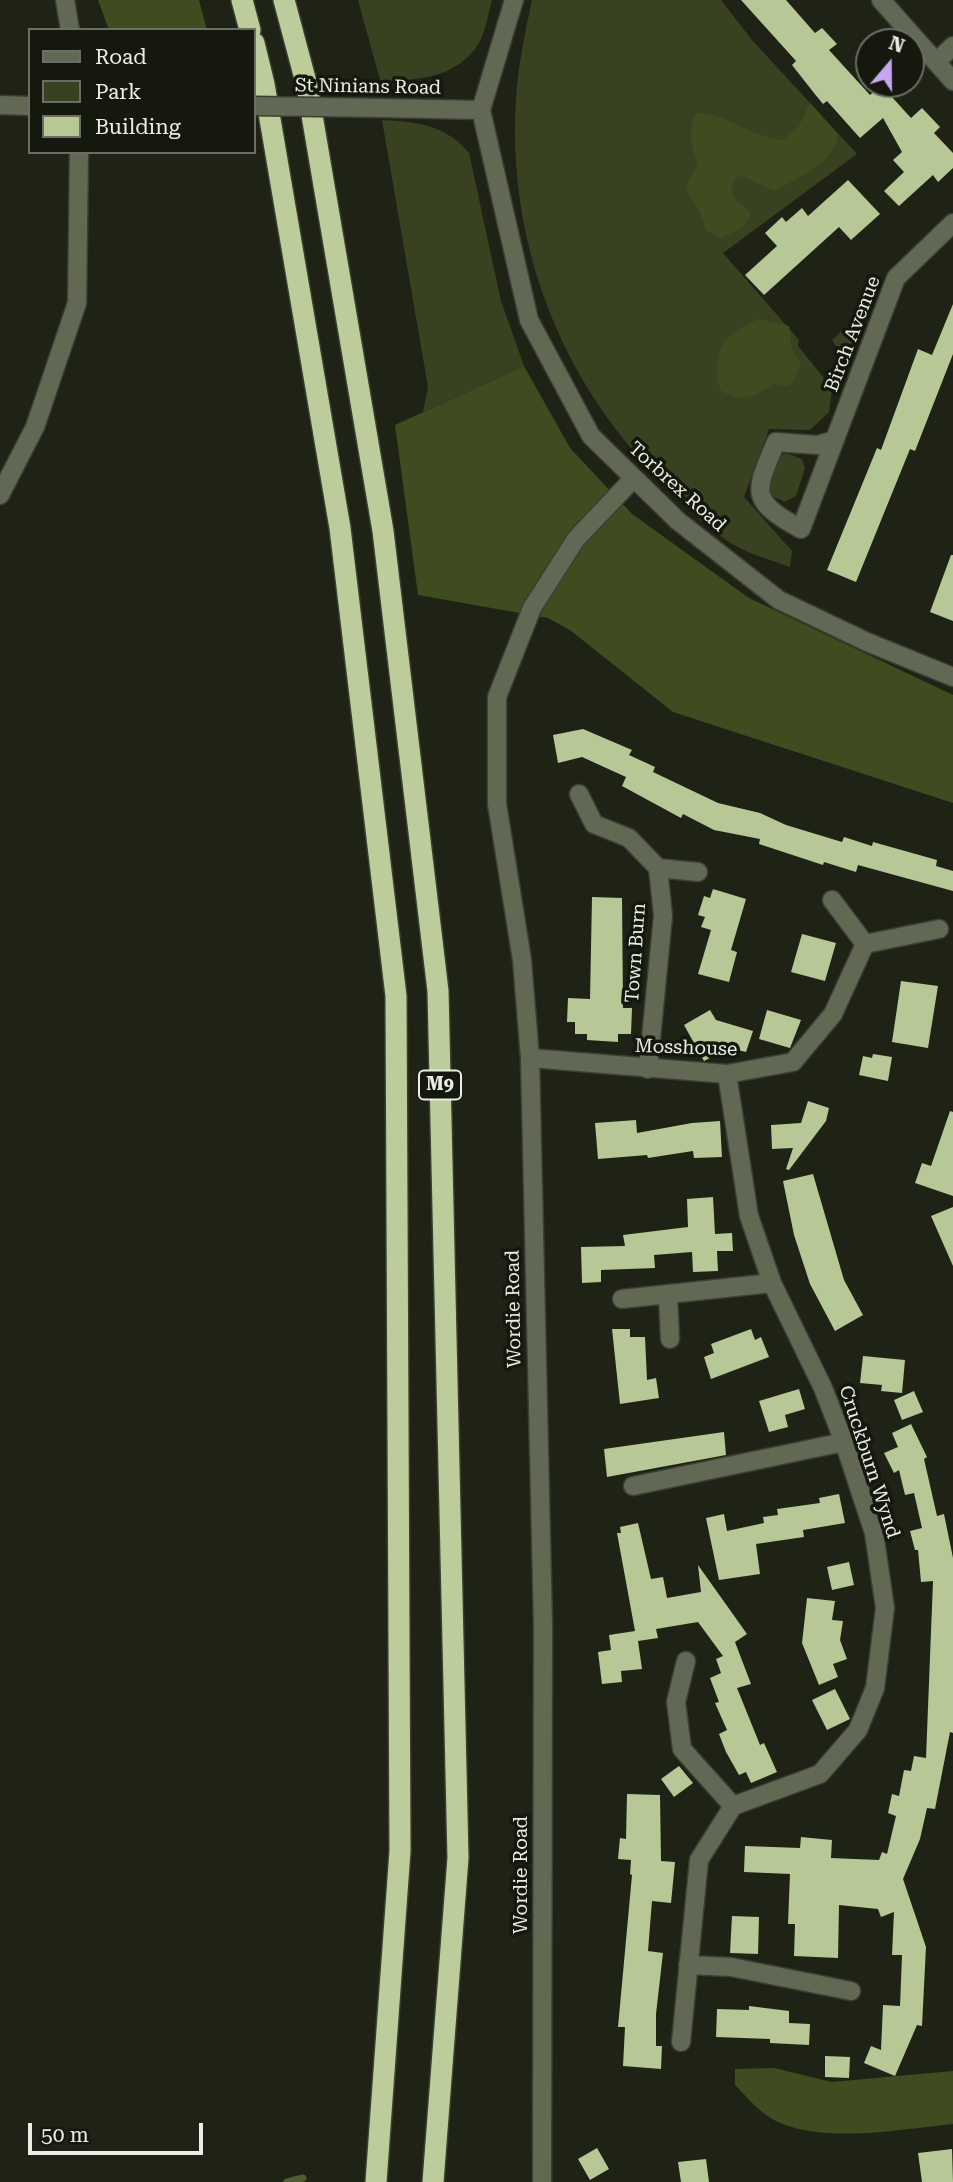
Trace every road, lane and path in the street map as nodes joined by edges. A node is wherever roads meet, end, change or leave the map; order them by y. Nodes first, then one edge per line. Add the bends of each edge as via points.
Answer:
1 (65, 0) edge
2 (242, 0) edge
3 (284, 0) edge
4 (514, 0) edge
5 (881, 0) edge
6 (70, 28) edge
7 (249, 28) edge
8 (953, 46) edge
9 (256, 52) edge
10 (936, 62) junction
11 (953, 81) edge
12 (0, 105) edge
13 (28, 106) edge
14 (256, 106) edge
15 (481, 110) junction
16 (79, 154) edge
17 (953, 223) edge
18 (835, 440) junction
19 (633, 479) junction
20 (0, 495) edge
21 (953, 677) edge
22 (579, 794) dead end
23 (659, 868) junction
24 (698, 872) dead end
25 (832, 900) dead end
26 (939, 929) dead end
27 (865, 944) junction
28 (530, 1058) junction
29 (648, 1069) junction
30 (727, 1074) junction
31 (772, 1283) junction
32 (668, 1295) junction
33 (622, 1299) dead end
34 (670, 1339) dead end
35 (844, 1442) junction
36 (633, 1486) dead end
37 (686, 1661) dead end
38 (733, 1806) junction
39 (688, 1965) junction
40 (851, 1990) dead end
41 (681, 2042) dead end
42 (376, 2182) edge
43 (433, 2182) edge
44 (542, 2182) edge

1 - 6 street
2 - 7 highway
3 - 43 highway, M9 via 307,86 383,531 438,991 458,1858
4 - 15 street
5 - 10 street
8 - 10 street
9 - 42 highway, M9 via 340,528 396,996 400,1851
10 - 11 street
12 - 13 street
14 - 15 street, St Ninians Road, bridge
15 - 19 street, Torbrex Road via 529,320 591,436
16 - 20 street via 76,303 35,427
17 - 18 street, Birch Avenue via 896,278
18 - 18 street, Birch Avenue via 818,445 776,442 758,485 762,499 778,516 801,529
19 - 21 street, Torbrex Road via 678,522 779,600
19 - 28 street, Wordie Road via 576,539 532,608 497,697 497,804 522,960
22 - 23 street via 594,824 629,838
23 - 24 street
23 - 29 street, Town Burn via 663,916
25 - 27 street
26 - 27 street
27 - 30 street, Mosshouse via 833,1014 793,1062
28 - 29 street, Mosshouse
28 - 44 street, Wordie Road via 543,1625
29 - 30 street, Mosshouse
30 - 31 street, Cruckburn Wynd via 750,1216
31 - 32 street
31 - 35 street, Cruckburn Wynd
32 - 33 street
32 - 34 street
35 - 36 street
35 - 38 street, Cruckburn Wynd via 874,1533 886,1608 875,1688 858,1730 820,1774
37 - 38 street via 676,1702 681,1749
38 - 39 street via 699,1860
39 - 40 street via 731,1967
39 - 41 street

